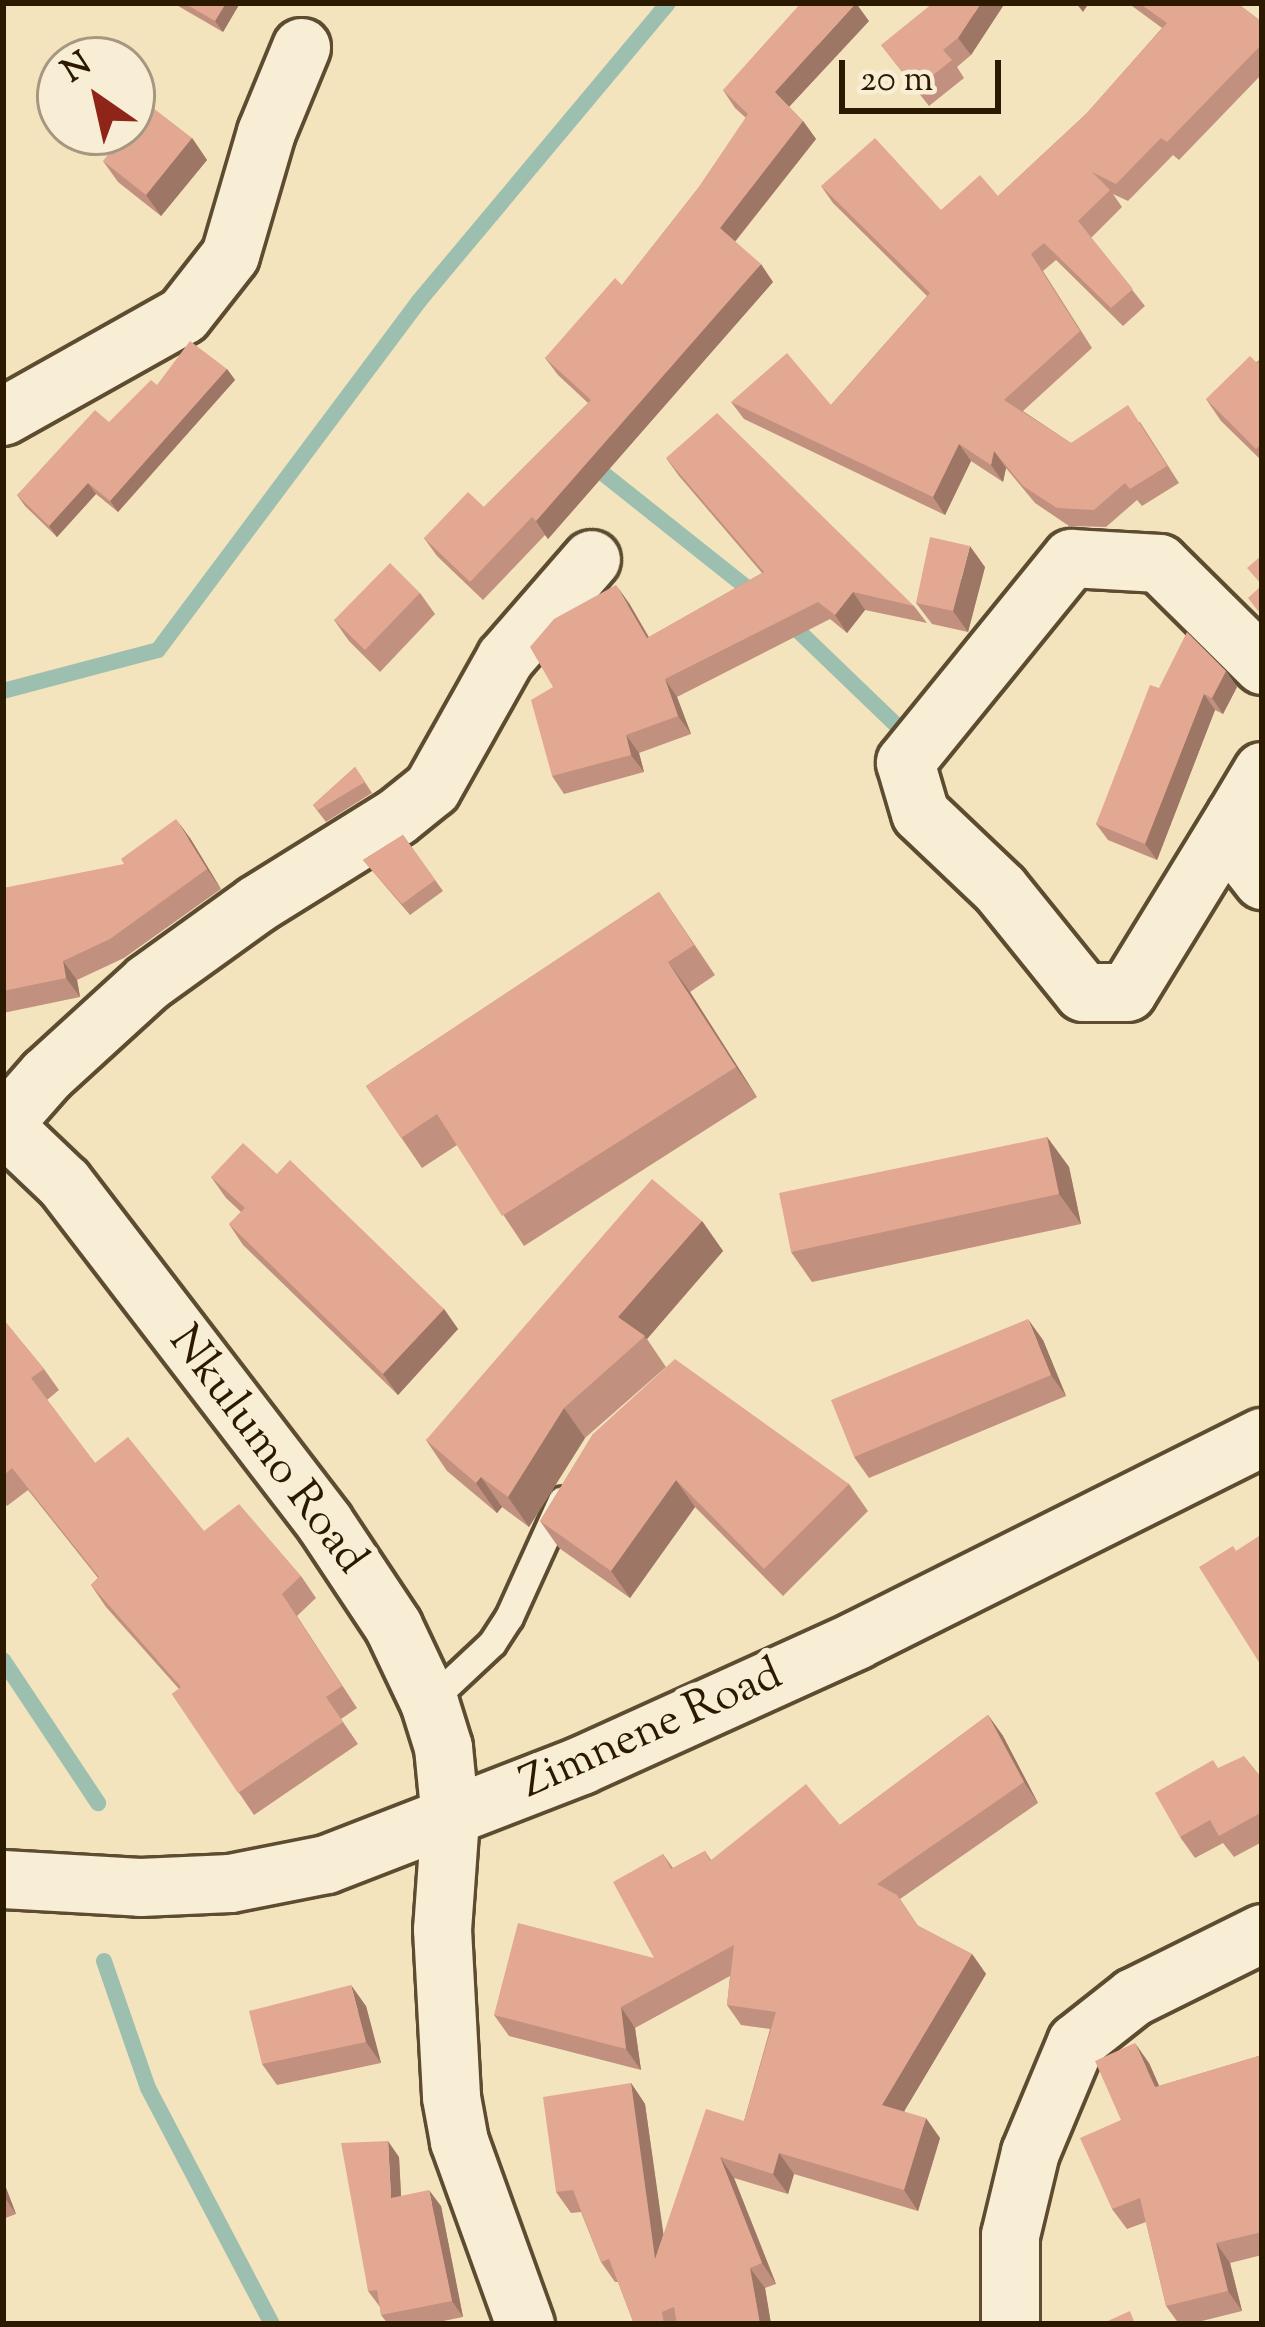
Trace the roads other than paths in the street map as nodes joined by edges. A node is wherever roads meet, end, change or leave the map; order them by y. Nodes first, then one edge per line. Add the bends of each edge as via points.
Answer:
1 (301, 47) dead end
2 (3, 416) edge
3 (591, 560) dead end
4 (1262, 664) edge
5 (1249, 794) edge
6 (1262, 880) edge
7 (3, 1124) edge
8 (1262, 1437) edge
9 (578, 1476) edge
10 (429, 1702) junction
11 (450, 1818) junction
12 (3, 1879) edge
13 (1262, 1933) edge
14 (525, 2324) edge
15 (1010, 2324) edge

1 - 2 street via 230,255 183,315
3 - 7 street via 505,658 432,788 148,982
4 - 5 street via 1159,563 1071,558 905,762 920,813 1000,889 1083,992 1127,992
5 - 6 street via 1237,848
7 - 10 street, Nkulumo Road via 64,1183 324,1522 394,1625
8 - 11 street, Zimnene Road via 856,1640
9 - 10 lane via 492,1643
10 - 11 street, Nkulumo Road
11 - 12 street, Zimnene Road via 326,1864 230,1883
11 - 14 street, Nkulumo Road via 442,1929 451,2097 459,2141
13 - 15 street via 1133,1997 1076,2042 1030,2152 1015,2214

